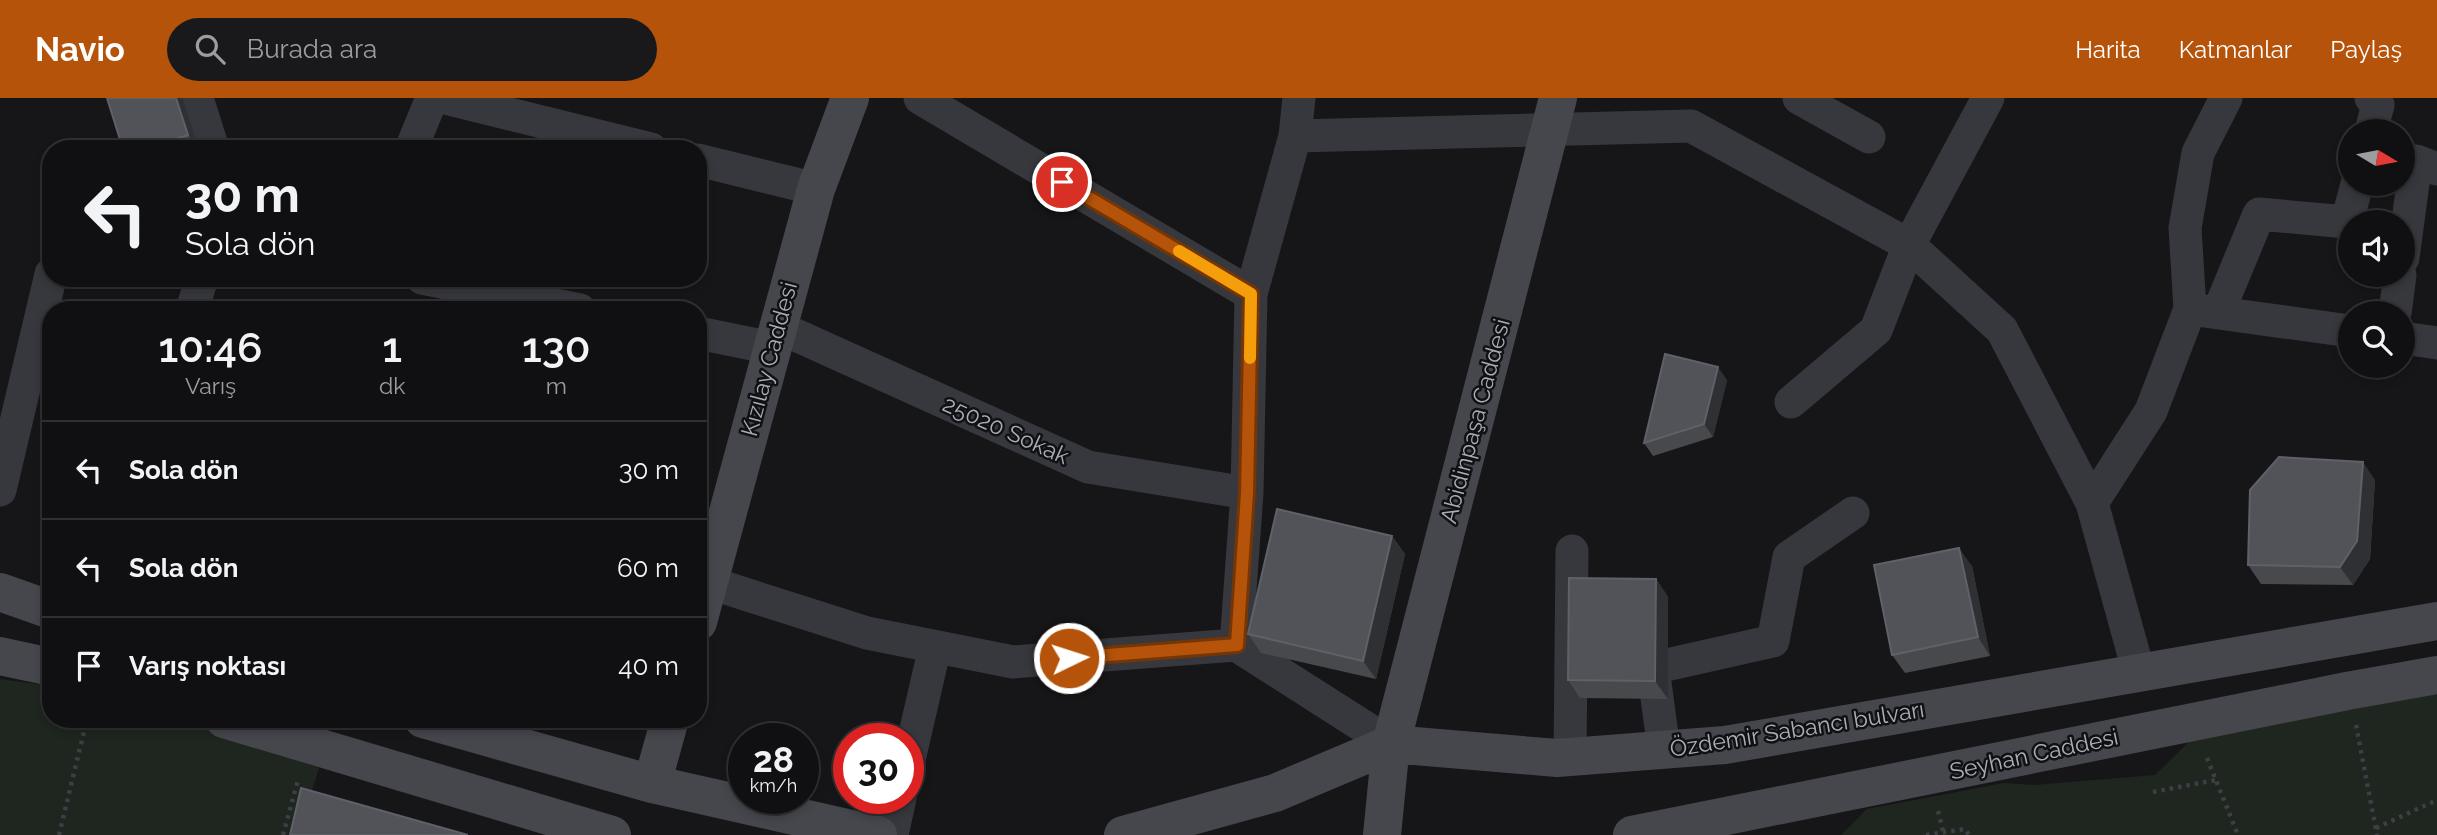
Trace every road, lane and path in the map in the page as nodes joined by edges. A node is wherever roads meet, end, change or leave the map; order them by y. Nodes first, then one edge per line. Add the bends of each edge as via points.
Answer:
1 (197, 98) edge
2 (432, 98) edge
3 (445, 98) edge
4 (850, 98) edge
5 (920, 98) edge
6 (1300, 98) edge
7 (1799, 98) edge
8 (1988, 98) edge
9 (2227, 98) edge
10 (2371, 98) edge
11 (1554, 114) edge
12 (2374, 119) edge
13 (1295, 136) junction
14 (1869, 137) dead end
15 (210, 140) edge
16 (415, 140) edge
17 (615, 140) edge
18 (707, 162) edge
19 (2437, 169) edge
20 (816, 189) junction
21 (2354, 196) edge
22 (2409, 210) edge
23 (1909, 244) junction
24 (466, 287) edge
25 (1251, 294) junction
26 (536, 301) edge
27 (2204, 311) junction
28 (42, 312) edge
29 (2338, 329) edge
30 (707, 334) edge
31 (775, 338) junction
32 (2415, 340) edge
33 (2437, 343) edge
34 (1791, 402) dead end
35 (0, 490) edge
36 (1247, 493) junction
37 (2091, 503) junction
38 (1853, 513) dead end
39 (1572, 551) dead end
40 (707, 570) edge
41 (707, 581) edge
42 (0, 592) edge
43 (42, 607) edge
44 (2437, 621) edge
45 (1237, 645) junction
46 (935, 647) junction
47 (0, 656) edge
48 (42, 665) edge
49 (2139, 673) junction
50 (2437, 676) edge
51 (2347, 691) junction
52 (2193, 722) junction
53 (917, 723) edge
54 (85, 728) edge
55 (254, 728) edge
56 (455, 728) edge
57 (668, 728) edge
58 (1391, 744) junction
59 (1664, 750) junction
60 (1570, 757) junction
61 (301, 769) dead end
62 (2216, 780) junction
63 (652, 784) junction
64 (2153, 792) dead end
65 (2437, 800) edge
66 (897, 814) edge
67 (2376, 828) junction
68 (59, 835) edge
69 (283, 835) edge
70 (612, 835) edge
71 (878, 835) edge
72 (892, 835) edge
73 (1123, 835) edge
74 (1382, 835) edge
75 (1632, 835) edge
76 (1927, 835) edge
77 (1969, 835) edge
78 (2238, 835) edge
79 (2377, 835) edge

1 - 15 street
2 - 16 street
3 - 17 street
4 - 20 main road, Kızılay Caddesi
5 - 25 street
6 - 13 street
7 - 14 street
8 - 23 street
9 - 27 street via 2198,153 2185,228
10 - 12 street via 2378,105
11 - 13 street
11 - 23 street via 1691,126
11 - 58 main road, Abidinpaşa Caddesi
13 - 25 street
18 - 20 street
19 - 22 street via 2416,161
20 - 31 main road, Kızılay Caddesi
21 - 27 street via 2347,222 2259,214
23 - 34 street via 1876,330
23 - 37 street via 2003,330
24 - 26 street
25 - 36 street
27 - 29 street
27 - 37 street via 2151,411
28 - 35 street
30 - 31 street, 25020 Sokak
31 - 36 street, 25020 Sokak via 1088,467
31 - 40 main road, Kızılay Caddesi
32 - 33 street
36 - 45 street
37 - 49 street
38 - 59 street via 1789,557 1773,641 1653,667
39 - 60 street
41 - 46 street via 867,633
42 - 43 main road
44 - 49 main road, Özdemir Sabancı bulvarı
45 - 46 street via 1013,662
45 - 58 street
46 - 53 street
47 - 48 main road
49 - 59 main road, Özdemir Sabancı bulvarı via 1725,745
50 - 51 main road, Seyhan Caddesi
51 - 52 main road, Seyhan Caddesi
51 - 67 path
52 - 62 path
52 - 75 main road, Seyhan Caddesi
54 - 68 path
55 - 70 main road
56 - 63 main road
57 - 63 main road
58 - 60 main road, Özdemir Sabancı bulvarı
58 - 73 main road, Özdemir Sabancı bulvarı via 1275,793
58 - 74 main road, Abidinpaşa Caddesi
59 - 60 main road, Özdemir Sabancı bulvarı
61 - 69 path
62 - 64 path
62 - 78 path
63 - 71 main road
65 - 67 path
66 - 72 street
67 - 79 path
76 - 77 path via 1965,829

